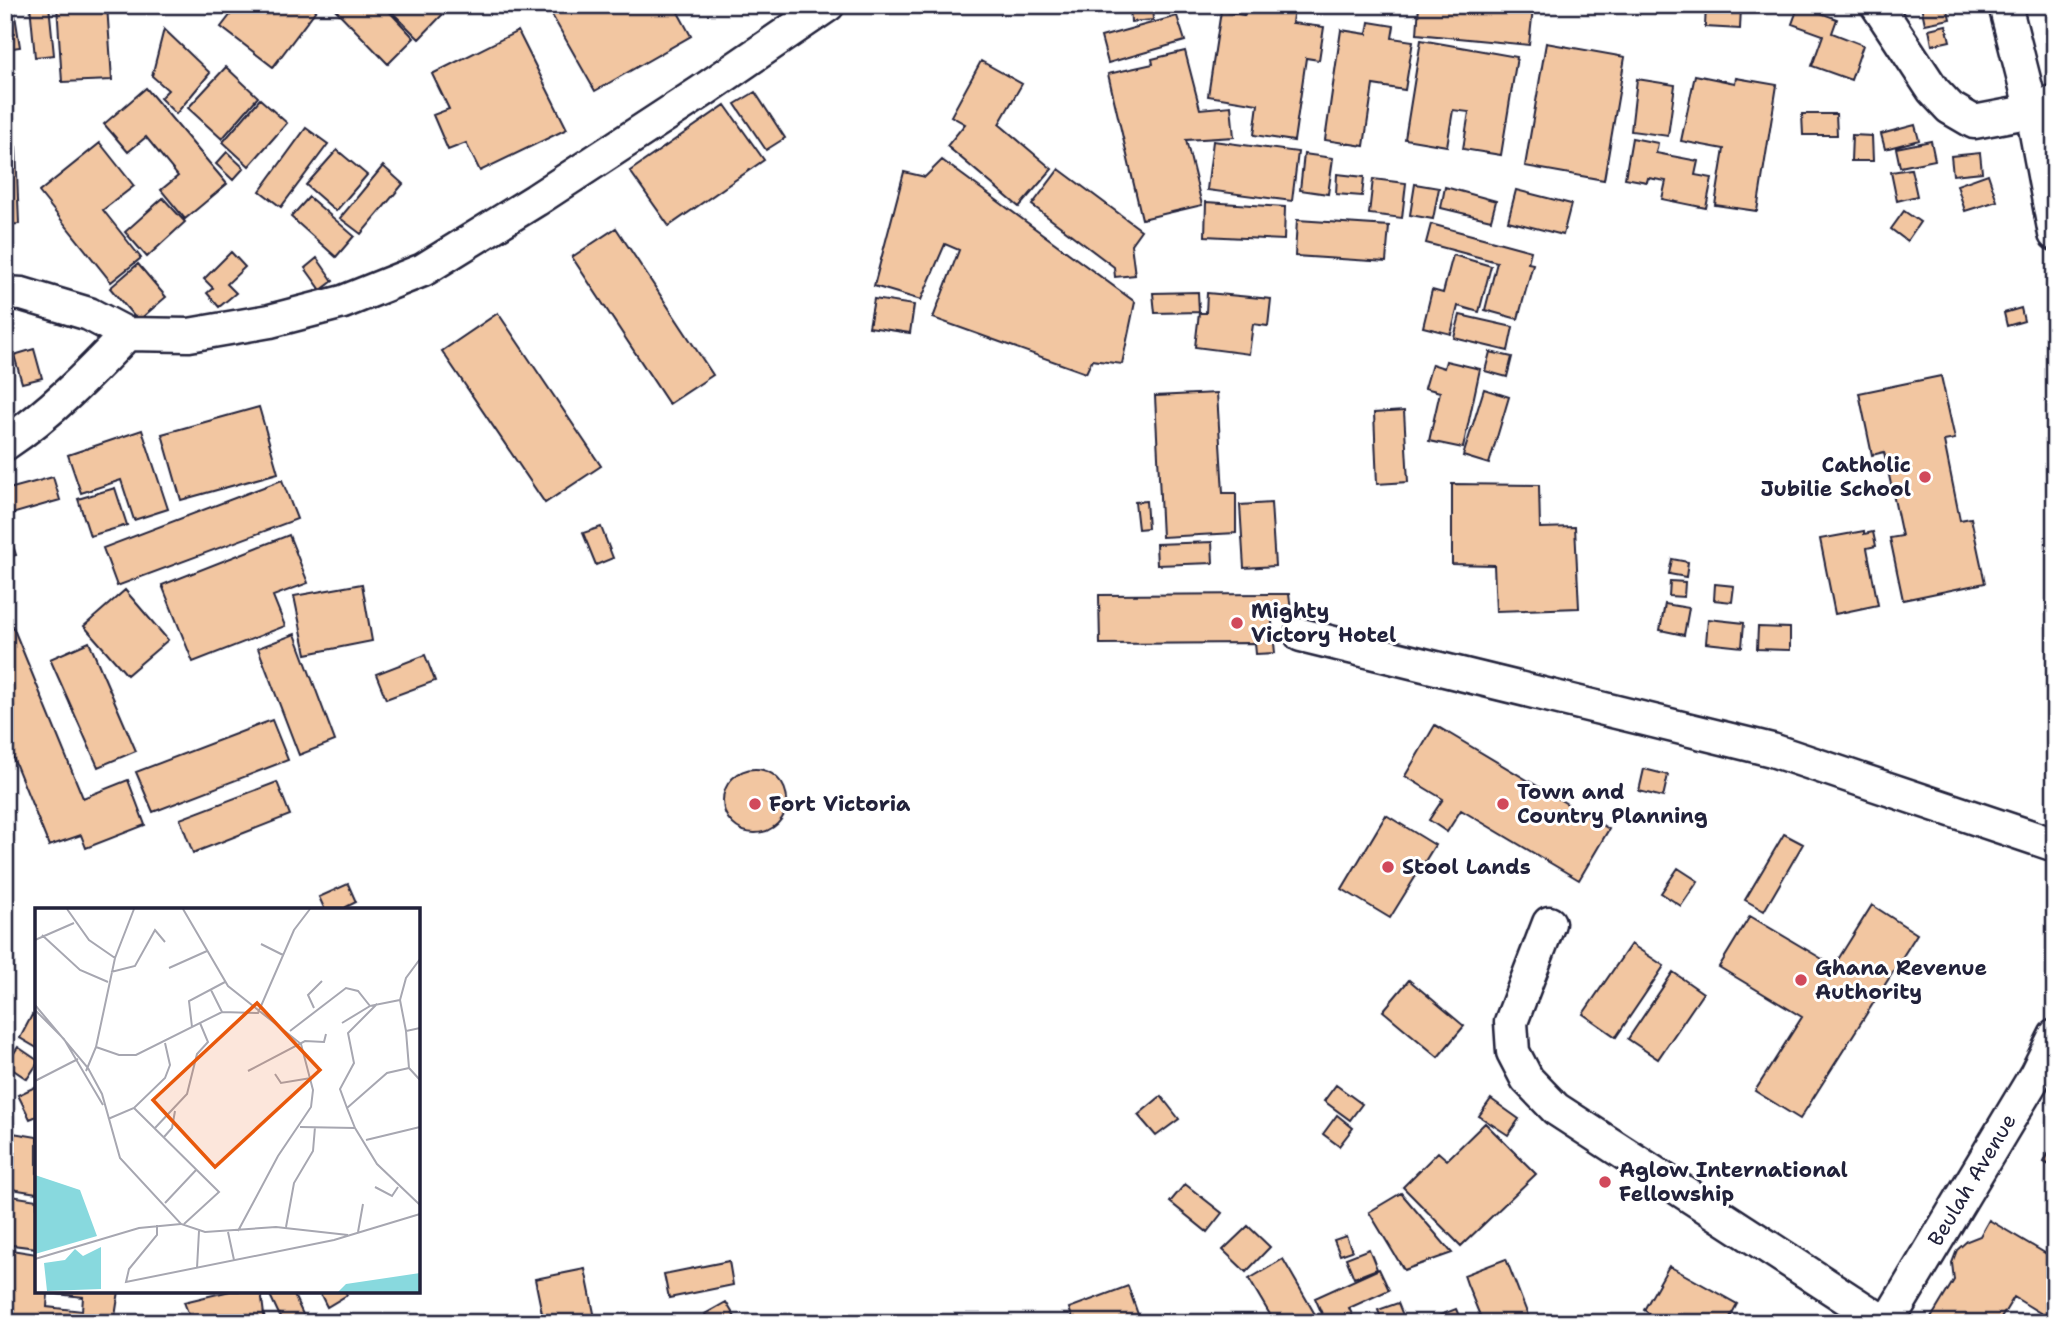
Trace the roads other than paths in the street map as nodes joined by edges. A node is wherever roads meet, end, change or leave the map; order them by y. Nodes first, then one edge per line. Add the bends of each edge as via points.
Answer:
1 (828, 5) edge
2 (1877, 5) edge
3 (2005, 5) edge
4 (2043, 106) edge
5 (2055, 234) edge
6 (5, 293) edge
7 (127, 334) junction
8 (5, 444) edge
9 (1301, 635) dead end
10 (2055, 845) edge
11 (1549, 923) dead end
12 (2055, 1035) edge
13 (1886, 1323) edge

1 - 7 street via 701,93 423,270 343,302 271,321 189,335
2 - 4 street via 1950,108 1974,122
3 - 4 street
4 - 5 street
6 - 7 street via 89,314
7 - 8 street via 82,381
9 - 10 street via 1772,750
11 - 13 street via 1511,1021 1513,1052 1527,1079 1556,1109
12 - 13 street, Beulah Avenue

